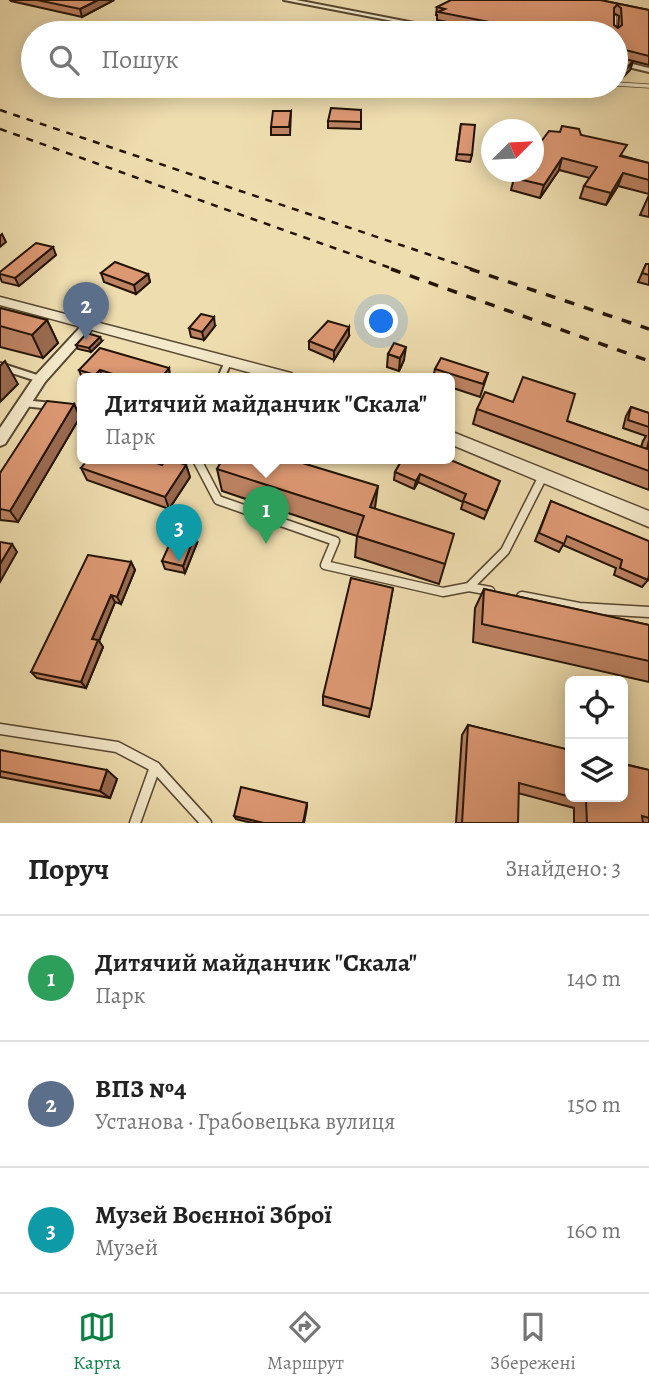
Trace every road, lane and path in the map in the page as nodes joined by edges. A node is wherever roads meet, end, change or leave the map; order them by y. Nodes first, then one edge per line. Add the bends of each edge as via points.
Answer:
1 (287, 0) edge
2 (615, 17) edge
3 (394, 21) edge
4 (615, 21) edge
5 (628, 65) edge
6 (649, 70) edge
7 (628, 85) edge
8 (649, 86) edge
9 (0, 301) edge
10 (90, 324) junction
11 (228, 362) junction
12 (0, 366) edge
13 (223, 373) edge
14 (271, 373) edge
15 (40, 379) junction
16 (24, 403) junction
17 (59, 408) edge
18 (455, 439) edge
19 (0, 440) edge
20 (199, 464) edge
21 (543, 475) junction
22 (649, 519) edge
23 (469, 587) junction
24 (496, 593) edge
25 (510, 595) edge
26 (649, 612) edge
27 (0, 729) edge
28 (155, 767) junction
29 (135, 823) edge
30 (206, 823) edge

1 - 3 street
2 - 4 lane
5 - 6 street
7 - 8 lane
9 - 10 street
10 - 11 street
10 - 15 street
11 - 13 lane
11 - 14 street
12 - 15 lane
15 - 16 street
16 - 17 lane
16 - 19 street
18 - 21 street
20 - 23 lane via 218,500 335,541 325,565 443,592
21 - 22 street
21 - 23 lane via 505,551
23 - 24 lane
25 - 26 lane via 579,608
27 - 28 lane via 117,747
28 - 29 lane
28 - 30 lane

